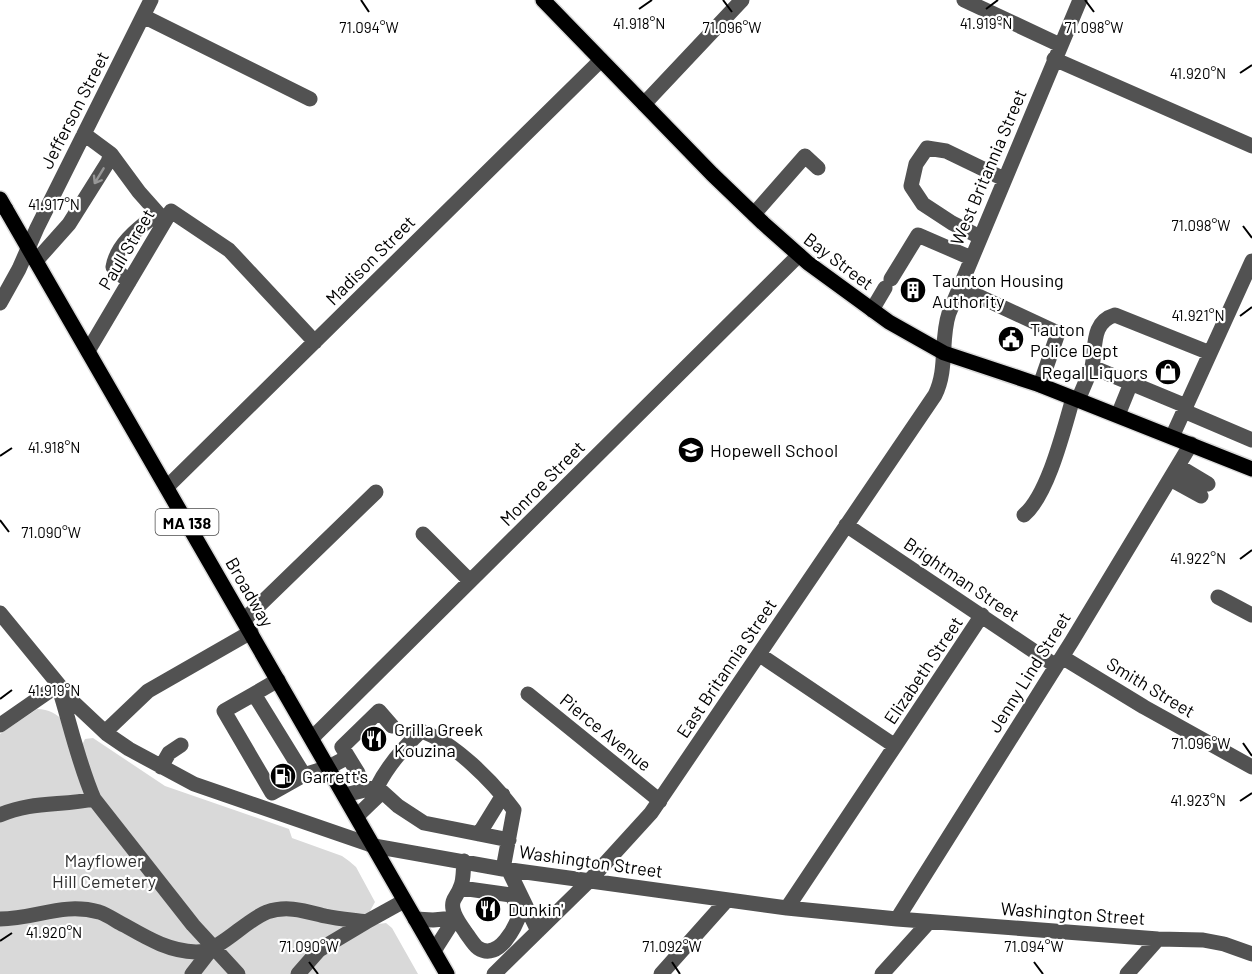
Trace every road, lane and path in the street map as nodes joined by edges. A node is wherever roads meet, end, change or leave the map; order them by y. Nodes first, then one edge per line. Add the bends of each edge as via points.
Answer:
1 (152, 0) edge
2 (543, 0) edge
3 (742, 0) edge
4 (964, 0) edge
5 (1080, 0) edge
6 (143, 16) junction
7 (1060, 45) junction
8 (1054, 59) junction
9 (601, 60) junction
10 (310, 99) dead end
11 (644, 104) junction
12 (84, 134) junction
13 (1252, 146) edge
14 (111, 154) junction
15 (818, 168) dead end
16 (1004, 179) junction
17 (0, 199) edge
18 (754, 214) junction
19 (161, 218) junction
20 (980, 237) junction
21 (32, 255) junction
22 (799, 255) junction
23 (971, 258) junction
24 (1252, 261) edge
25 (129, 282) junction
26 (959, 287) junction
27 (0, 303) edge
28 (872, 310) junction
29 (315, 342) junction
30 (88, 351) junction
31 (944, 352) junction
32 (1210, 353) junction
33 (1092, 367) junction
34 (1131, 383) junction
35 (1040, 385) junction
36 (1076, 399) junction
37 (1185, 409) junction
38 (1118, 415) junction
39 (1172, 437) junction
40 (1252, 440) edge
41 (1191, 444) junction
42 (1252, 469) edge
43 (1174, 472) junction
44 (167, 487) junction
45 (1205, 490) dead end
46 (376, 492) dead end
47 (1024, 515) dead end
48 (846, 525) junction
49 (423, 534) dead end
50 (470, 581) junction
51 (1218, 597) dead end
52 (0, 613) edge
53 (982, 615) junction
54 (1252, 615) edge
55 (247, 626) junction
56 (760, 655) junction
57 (1059, 661) junction
58 (278, 680) junction
59 (58, 685) junction
60 (254, 694) junction
61 (528, 694) dead end
62 (0, 725) edge
63 (392, 726) dead end
64 (105, 732) junction
65 (312, 738) junction
66 (181, 745) dead end
67 (895, 746) junction
68 (348, 757) junction
69 (161, 767) junction
70 (329, 767) junction
71 (1252, 767) edge
72 (358, 772) dead end
73 (304, 775) junction
74 (379, 790) junction
75 (272, 793) junction
76 (502, 794) junction
77 (345, 795) junction
78 (94, 799) junction
79 (660, 801) junction
80 (265, 808) junction
81 (0, 815) edge
82 (357, 816) junction
83 (479, 834) junction
84 (509, 840) junction
85 (374, 846) junction
86 (464, 861) junction
87 (505, 869) junction
88 (589, 881) junction
89 (461, 888) junction
90 (727, 900) junction
91 (404, 901) junction
92 (787, 908) junction
93 (530, 911) junction
94 (455, 918) junction
95 (0, 919) edge
96 (415, 919) junction
97 (897, 919) junction
98 (366, 922) junction
99 (929, 922) junction
100 (538, 931) junction
101 (507, 938) junction
102 (1158, 939) junction
103 (213, 947) junction
104 (434, 951) junction
105 (1252, 954) edge
106 (192, 974) edge
107 (238, 974) edge
108 (298, 974) edge
109 (447, 974) edge
110 (494, 974) edge
111 (661, 974) edge
112 (882, 974) edge
113 (1127, 974) edge

1 - 6 street, Jefferson Street
2 - 9 main road, Bay Street
3 - 11 street
4 - 7 street
5 - 7 street, West Britannia Street
6 - 10 street
6 - 12 street, Jefferson Street
7 - 8 street, West Britannia Street
8 - 13 street
8 - 16 street, West Britannia Street
9 - 11 main road, Bay Street
9 - 29 street, Madison Street
11 - 18 main road, Bay Street
12 - 14 street
12 - 21 street, Jefferson Street
14 - 19 street
14 -> 21 street via 69,224 48,250
15 - 18 street via 805,156
16 - 20 street, West Britannia Street
16 - 20 street via 946,151 927,148 916,164 911,186 923,204
17 - 21 main road, Broadway / MA 138
18 - 22 main road, Bay Street
19 - 25 street, Paull Street
19 - 25 street via 133,233 114,260 113,267
19 - 29 street, Paull Street via 171,211 224,246
20 - 23 street, West Britannia Street
21 - 27 street, Jefferson Street
21 - 30 main road, Broadway / MA 138
22 - 28 main road, Bay Street
22 - 50 street, Monroe Street
23 - 26 street, West Britannia Street
23 - 28 street via 918,235
24 - 32 street
25 - 30 street, Paull Street
26 - 31 street, West Britannia Street via 946,320
26 - 35 street via 1058,333
28 - 31 main road, Bay Street
29 - 44 street, Madison Street
30 - 44 main road, Broadway / MA 138
31 - 35 main road, Bay Street
31 - 48 street, East Britannia Street via 939,386
32 - 33 street via 1115,315 1107,317 1096,334
32 - 37 street
33 - 34 street
33 - 36 street
34 - 37 street
34 - 38 street
35 - 36 main road, Bay Street
36 - 38 main road, Bay Street
36 - 47 street via 1047,476 1032,509
37 - 39 street
37 - 40 street
38 - 39 main road, Bay Street
39 - 41 main road, Bay Street
41 - 42 main road, Bay Street
41 - 43 street, Jenny Lind Street
43 - 45 street
43 - 57 street, Jenny Lind Street
44 - 55 main road, Broadway / MA 138
46 - 55 street
48 - 53 street, Brightman Street
48 - 56 street, East Britannia Street
49 - 50 street
50 - 65 street, Monroe Street
51 - 54 street
52 - 59 street, Washington Street
53 - 57 street, Brightman Street
53 - 67 street, Elizabeth Street
55 - 58 main road, Broadway / MA 138
55 - 64 street via 148,691
56 - 67 street
56 - 79 street, East Britannia Street
57 - 71 street, Smith Street
57 - 97 street, Jenny Lind Street
58 - 60 street
58 - 65 main road, Broadway / MA 138
59 - 62 street
59 - 64 street, Washington Street
59 - 78 street via 81,768
60 - 73 street
60 - 75 street via 224,711
61 - 79 street, Pierce Avenue
63 - 68 street via 379,711 342,747
64 - 69 street, Washington Street
65 - 70 main road, Broadway / MA 138
66 - 69 street via 169,753
67 - 92 street, Elizabeth Street
68 - 70 street
68 - 72 street
69 - 80 street, Washington Street via 194,784
70 - 73 street
70 - 77 main road, Broadway / MA 138
73 - 75 street
74 - 76 street via 384,772 422,731 461,756
74 - 77 street
74 - 82 street
74 - 83 street via 424,823
75 - 80 street
76 - 83 street
76 - 84 street via 513,810
77 - 82 main road, Broadway / MA 138
78 - 81 street via 25,806
78 - 103 street
79 - 88 street, East Britannia Street
80 - 85 street, Washington Street
82 - 85 main road, Broadway / MA 138
83 - 84 street
84 - 87 street
85 - 86 street, Washington Street
85 - 91 main road, Broadway / MA 138
86 - 87 street, Washington Street
86 - 89 street
87 - 88 street, Washington Street
87 - 93 street
88 - 90 street, Washington Street
88 - 100 street, East Britannia Street
89 - 94 street via 452,902
89 - 101 street via 511,896 521,911
90 - 92 street, Washington Street
90 - 111 street
91 - 96 main road, Broadway / MA 138
91 - 98 street
92 - 97 street, Washington Street
93 - 100 street
93 - 101 street via 521,928
94 - 96 street
94 - 101 street via 481,950 492,950
94 - 104 street
95 - 103 street via 68,908 87,909 102,913 160,945 198,952
96 - 104 main road, Broadway / MA 138
97 - 99 street, Washington Street
98 - 103 street via 282,909 257,917
98 - 108 street via 319,950
99 - 102 street, Washington Street
99 - 112 street
100 - 110 street, East Britannia Street
102 - 105 street, Washington Street via 1214,942
102 - 113 street
103 - 106 street
103 - 107 street
104 - 109 main road, Broadway / MA 138

